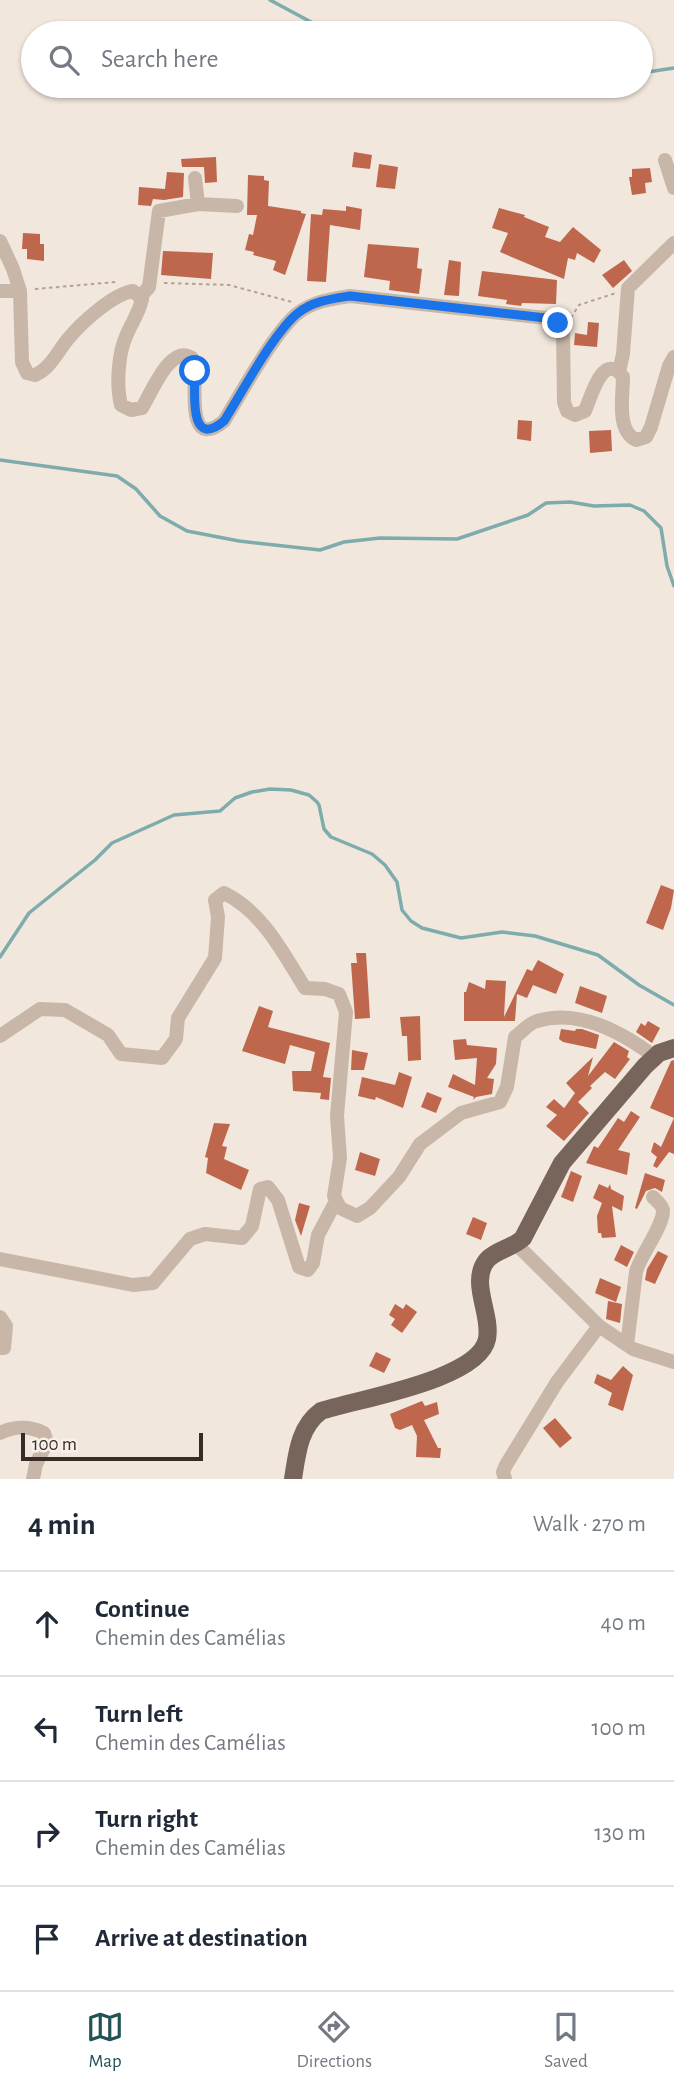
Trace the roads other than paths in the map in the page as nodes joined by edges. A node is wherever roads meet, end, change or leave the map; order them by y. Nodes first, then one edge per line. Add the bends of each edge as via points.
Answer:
1 (665, 160) dead end
2 (195, 178) dead end
3 (674, 188) edge
4 (198, 204) junction
5 (237, 206) dead end
6 (0, 241) edge
7 (673, 246) edge
8 (146, 288) junction
9 (0, 291) edge
10 (20, 291) junction
11 (674, 357) edge
12 (620, 372) junction
13 (0, 1036) edge
14 (674, 1048) edge
15 (654, 1057) junction
16 (653, 1197) dead end
17 (336, 1201) junction
18 (516, 1244) junction
19 (0, 1259) edge
20 (0, 1317) edge
21 (599, 1326) junction
22 (627, 1345) junction
23 (0, 1348) edge
24 (674, 1362) edge
25 (0, 1433) edge
26 (33, 1479) edge
27 (293, 1479) edge
28 (505, 1479) edge

1 - 3 street
2 - 4 street
4 - 5 street
4 - 8 street via 159,211
6 - 10 street
7 - 12 street via 628,288
8 - 10 street via 123,292 95,313 35,375 27,373 22,362
8 - 12 street via 140,312 125,336 118,395 121,405 131,410 142,408 171,360 185,354 192,358 195,371 194,414 199,425 208,429 224,421 282,331 298,313 321,300 350,296 555,319 563,331 564,402 567,411 575,415 585,411 600,373 608,369
9 - 10 street
11 - 12 street via 651,427 646,437 636,440 624,426
13 - 17 street via 40,1009 65,1010 108,1035 121,1054 162,1058 176,1039 178,1018 215,958 215,900 224,893 239,900 276,942 304,988 339,994 346,1012
14 - 15 main road
15 - 17 street via 591,1021 564,1016 534,1021 515,1037 500,1102 461,1113 420,1144 399,1177 357,1216
15 - 18 main road via 562,1163
16 - 22 street via 663,1211 636,1272
17 - 19 street via 318,1236 308,1270 299,1267 278,1200 268,1187 260,1189 252,1226 242,1238 205,1234 190,1239 153,1283 133,1285
18 - 21 street
18 - 27 main road via 488,1259 481,1271 488,1328 482,1350 464,1366 429,1382 321,1411 303,1433
20 - 23 street via 6,1326 4,1348
21 - 22 street
21 - 28 street via 557,1382 506,1465
22 - 24 street
25 - 26 street via 33,1427 44,1433 47,1442

